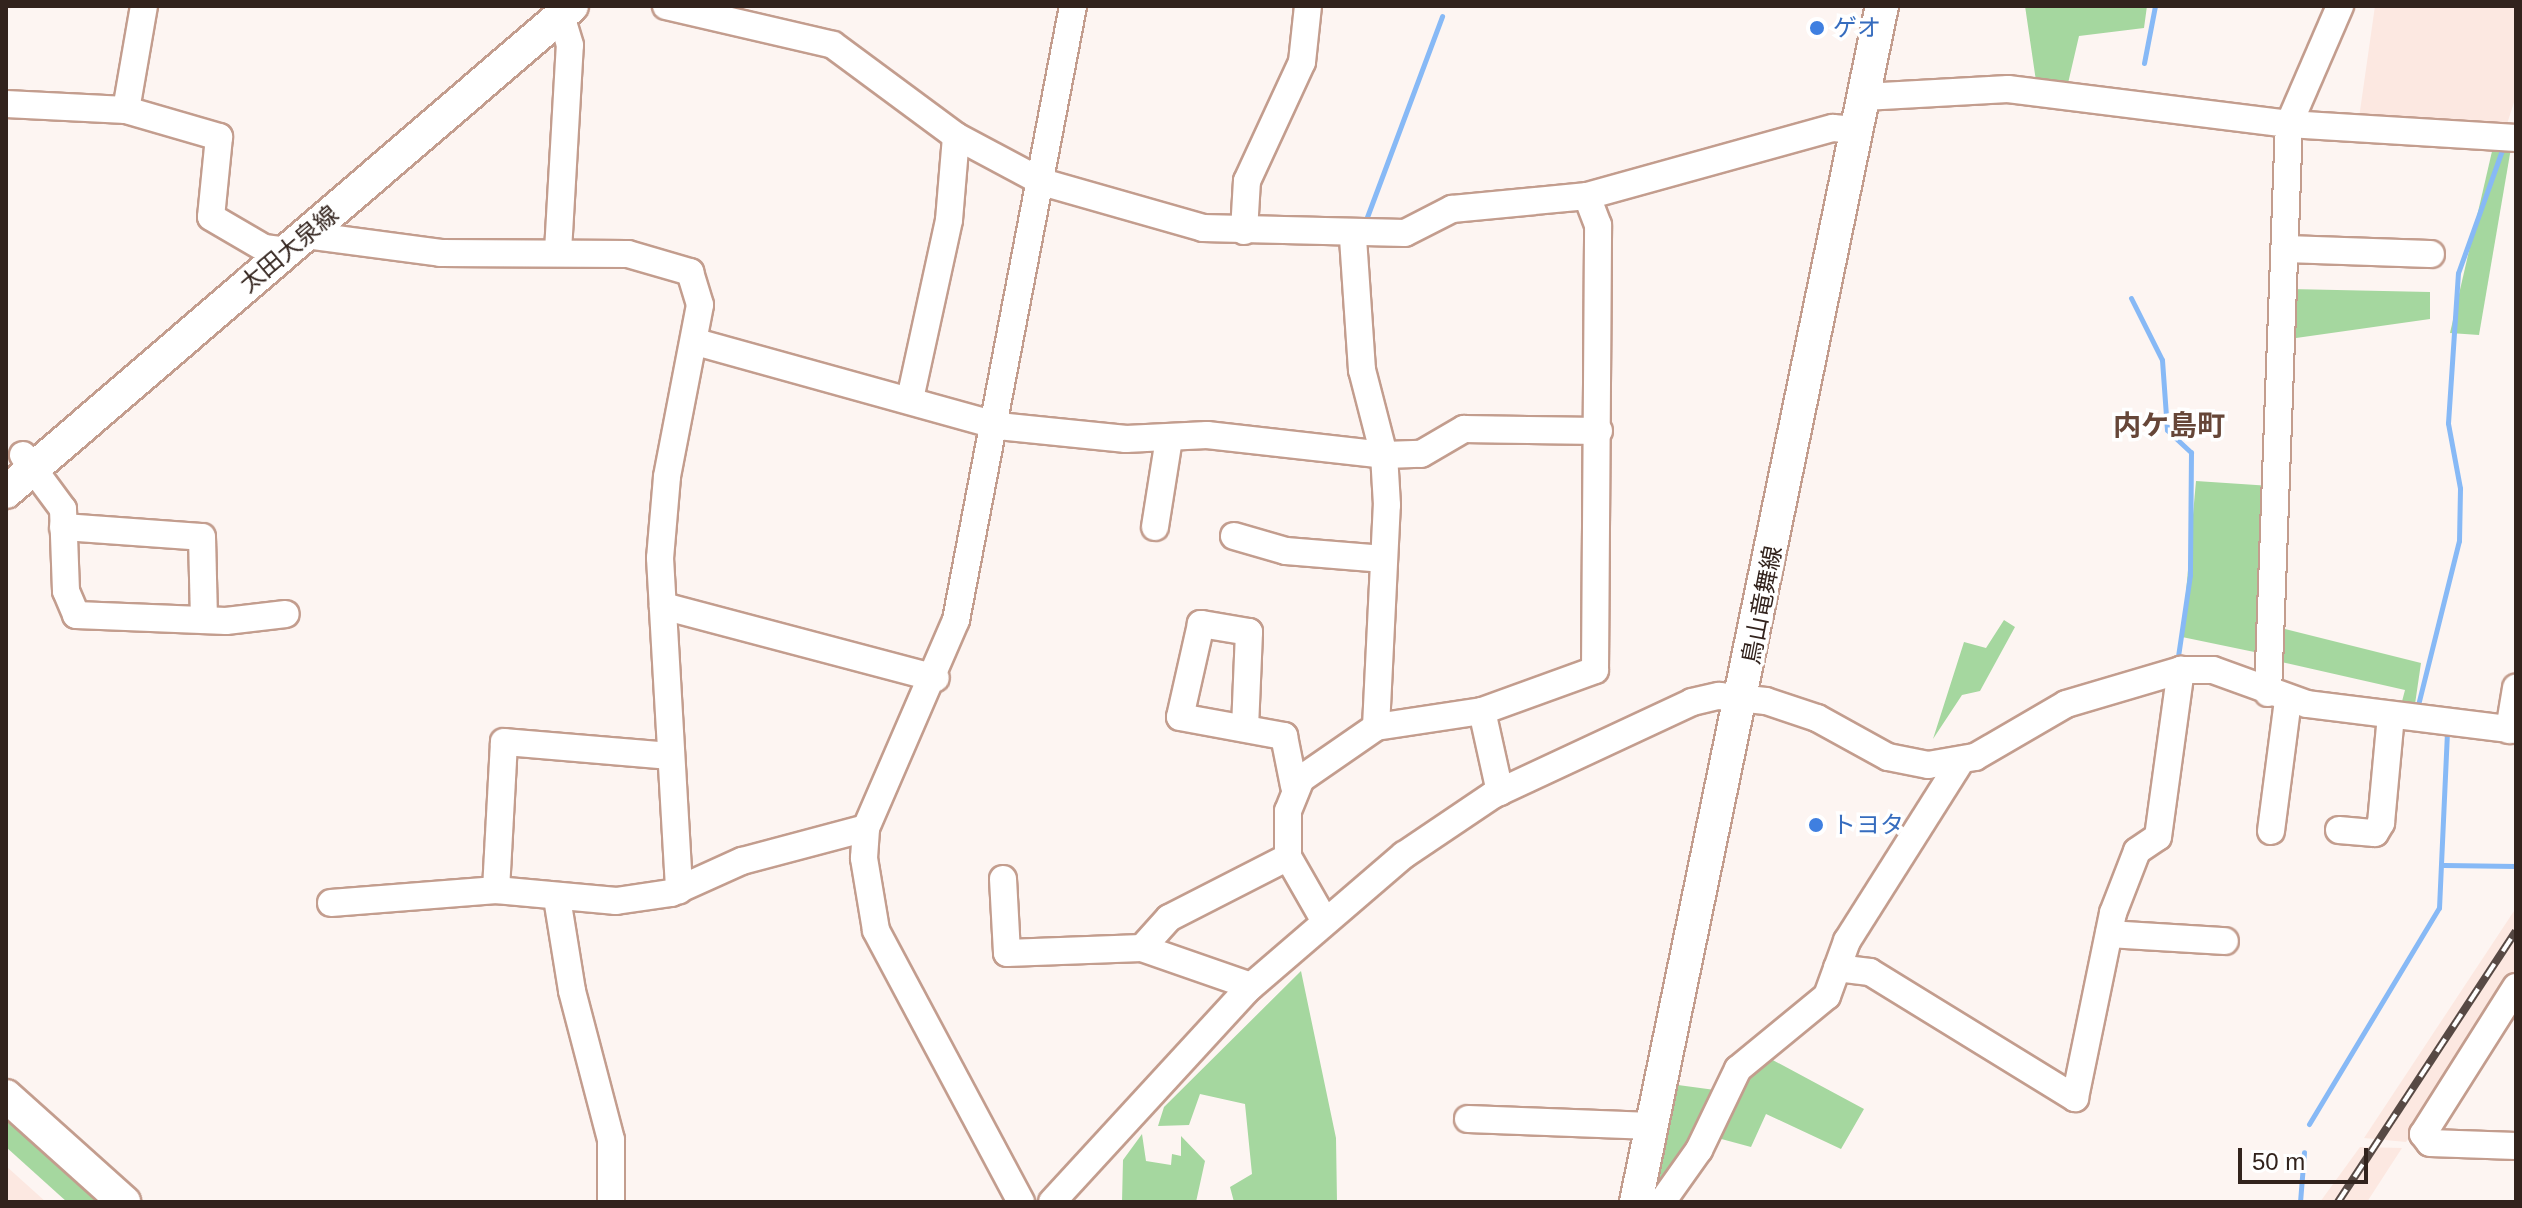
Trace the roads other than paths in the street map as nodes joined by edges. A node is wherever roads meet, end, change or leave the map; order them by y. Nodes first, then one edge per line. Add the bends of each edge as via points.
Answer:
1 (144, 6) edge
2 (666, 6) edge
3 (1073, 6) edge
4 (1308, 6) edge
5 (1882, 6) edge
6 (2340, 6) edge
7 (560, 9) edge
8 (1864, 97) junction
9 (6, 104) edge
10 (126, 110) junction
11 (2289, 124) junction
12 (1856, 130) junction
13 (956, 136) junction
14 (2516, 138) edge
15 (1042, 182) junction
16 (1587, 196) junction
17 (1244, 231) junction
18 (1353, 237) junction
19 (286, 245) junction
20 (2285, 249) junction
21 (558, 251) junction
22 (2431, 254) dead end
23 (696, 342) junction
24 (910, 399) junction
25 (998, 426) junction
26 (1599, 431) junction
27 (1169, 439) junction
28 (1384, 455) junction
29 (21, 464) edge
30 (6, 492) edge
31 (63, 527) junction
32 (1155, 527) dead end
33 (1234, 536) dead end
34 (1384, 559) junction
35 (663, 606) junction
36 (286, 614) dead end
37 (204, 620) junction
38 (2181, 670) junction
39 (936, 678) junction
40 (2516, 688) edge
41 (1744, 697) junction
42 (2278, 697) junction
43 (1482, 711) junction
44 (2391, 715) junction
45 (1376, 727) junction
46 (1245, 728) dead end
47 (2513, 730) edge
48 (669, 756) junction
49 (1961, 761) junction
50 (1294, 786) junction
51 (1500, 792) junction
52 (866, 828) junction
53 (2339, 830) dead end
54 (2271, 831) dead end
55 (1288, 857) junction
56 (1003, 879) dead end
57 (496, 890) junction
58 (679, 890) junction
59 (557, 898) junction
60 (331, 903) dead end
61 (1323, 918) junction
62 (2109, 934) junction
63 (2225, 941) dead end
64 (1142, 948) junction
65 (1837, 968) junction
66 (1251, 986) junction
67 (2516, 987) edge
68 (6, 1096) edge
69 (1468, 1119) dead end
70 (1652, 1126) junction
71 (2516, 1146) edge
72 (124, 1202) edge
73 (611, 1202) edge
74 (1021, 1202) edge
75 (1052, 1202) edge
76 (1636, 1202) edge
77 (1662, 1202) edge

1 - 10 street
2 - 13 street via 833,45
3 - 15 street
4 - 17 street via 1302,62 1247,181
5 - 8 main road, 鳥山竜舞線
6 - 11 street
7 - 19 main road, 太田大泉線
7 - 19 main road, 太田大泉線
7 - 21 street via 570,45
8 - 11 street via 2008,89
8 - 12 main road, 鳥山竜舞線
9 - 10 street
10 - 19 street via 219,137 211,217
11 - 14 street
11 - 20 street
12 - 16 street via 1833,128
12 - 41 main road, 鳥山竜舞線
13 - 15 street
13 - 24 street via 949,220
15 - 17 street via 1111,207
15 - 25 street
16 - 18 street via 1452,209 1405,233
16 - 26 street via 1598,225
17 - 18 street
18 - 28 street via 1362,370
19 - 21 street via 441,253
19 - 29 main road, 太田大泉線
20 - 22 street
20 - 42 street
21 - 23 street via 628,254 690,272 700,305
23 - 24 street
23 - 35 street via 667,477
24 - 25 street
25 - 27 street
25 - 39 street via 956,620
26 - 28 street via 1464,429 1421,454
26 - 43 street via 1595,670
27 - 28 street via 1207,435
27 - 32 street
28 - 34 street
29 - 30 main road, 太田大泉線
29 - 31 street via 58,498
31 - 37 street via 66,591 76,615
31 - 37 street via 202,537
33 - 34 street via 1286,551
34 - 45 street
35 - 39 street
35 - 48 street
36 - 37 street
38 - 42 street via 2213,670
38 - 49 street via 2066,704 1996,748
38 - 62 street via 2158,837 2137,851
39 - 52 street
40 - 47 street
41 - 49 street via 1817,718 1899,761
41 - 51 street via 1692,702
41 - 70 main road, 鳥山竜舞線
42 - 44 street
42 - 54 street
43 - 45 street
43 - 51 street
44 - 47 street
44 - 53 street via 2381,823 2375,833
45 - 50 street
46 - 50 street via 1284,736
48 - 57 street via 504,742
48 - 58 street
49 - 65 street
50 - 55 street
51 - 61 street
52 - 58 street via 742,861
52 - 74 street via 865,886 876,930
55 - 61 street
55 - 64 street via 1169,918
56 - 64 street via 1007,953
57 - 59 street
57 - 60 street
58 - 59 street via 616,901
59 - 73 street via 611,1140
61 - 66 street
62 - 63 street
62 - 65 street via 2086,1072 2069,1099 1870,972
64 - 66 street
65 - 77 street via 1816,1008 1729,1080 1699,1150
66 - 75 street
67 - 71 street via 2423,1134 2430,1143
68 - 72 main road
69 - 70 street
70 - 76 main road, 鳥山竜舞線

